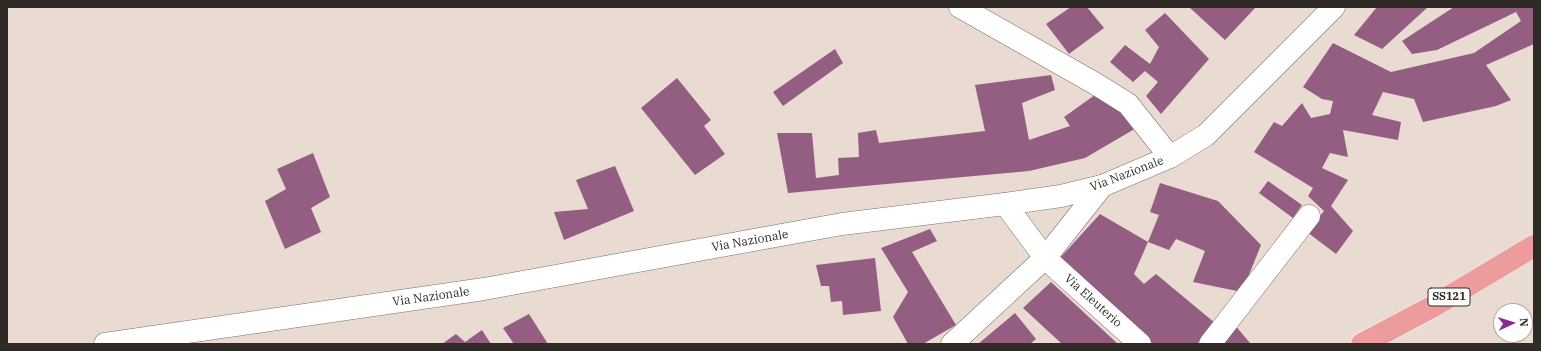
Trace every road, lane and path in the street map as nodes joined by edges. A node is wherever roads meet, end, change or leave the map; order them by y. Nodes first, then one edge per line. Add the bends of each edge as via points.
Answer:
1 (960, 7) edge
2 (1334, 7) edge
3 (1170, 157) junction
4 (1102, 186) junction
5 (1005, 204) junction
6 (1308, 216) dead end
7 (1534, 246) edge
8 (1046, 258) junction
9 (104, 344) edge
10 (952, 344) edge
11 (1140, 344) edge
12 (1210, 344) edge
13 (1362, 344) edge

1 - 3 main road via 1128,104
2 - 3 main road, Via Nazionale via 1206,135
3 - 4 main road, Via Nazionale
4 - 5 main road, Via Nazionale via 1061,196
4 - 8 main road
5 - 8 main road, Via Eleuterio
5 - 9 main road, Via Nazionale via 842,224 484,289
6 - 12 main road
7 - 13 main road, SS121 via 1432,307
8 - 10 main road
8 - 11 main road, Via Eleuterio

